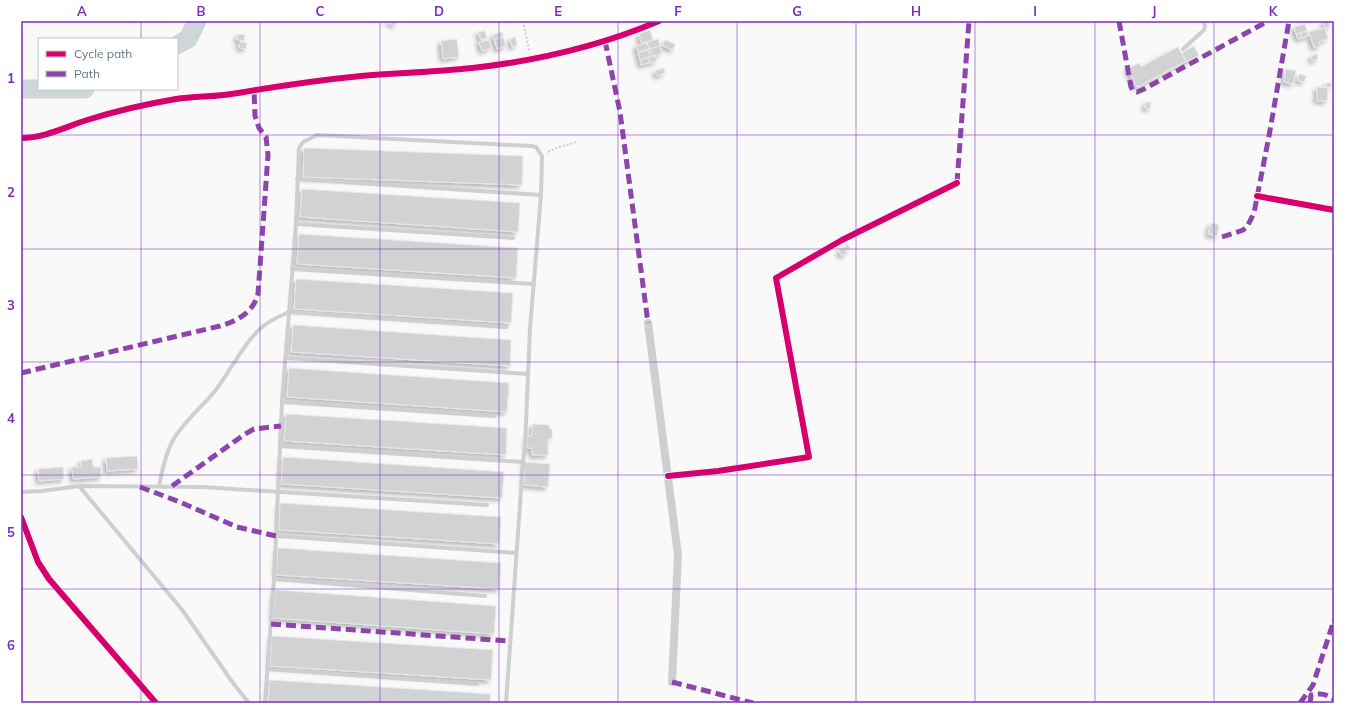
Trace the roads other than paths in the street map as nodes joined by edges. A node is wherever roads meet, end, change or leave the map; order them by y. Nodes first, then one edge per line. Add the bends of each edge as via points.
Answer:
1 (659, 21) edge
2 (1204, 21) edge
3 (1183, 49) dead end
4 (21, 138) edge
5 (297, 179) junction
6 (957, 183) dead end
7 (541, 195) junction
8 (1257, 196) dead end
9 (1334, 210) edge
10 (296, 224) junction
11 (513, 238) dead end
12 (292, 269) junction
13 (534, 284) junction
14 (289, 312) junction
15 (648, 323) dead end
16 (506, 327) dead end
17 (285, 358) junction
18 (528, 374) junction
19 (282, 402) junction
20 (494, 416) dead end
21 (280, 446) junction
22 (522, 462) junction
23 (668, 476) junction
24 (79, 486) junction
25 (159, 486) junction
26 (278, 491) junction
27 (21, 492) edge
28 (487, 505) dead end
29 (21, 517) edge
30 (276, 536) junction
31 (516, 553) junction
32 (274, 579) junction
33 (485, 596) dead end
34 (268, 669) junction
35 (672, 682) dead end
36 (477, 684) dead end
37 (156, 703) edge
38 (249, 703) edge
39 (265, 703) edge
40 (506, 703) edge

1 - 4 street via 605,41 531,59 471,68 357,76 237,93 196,96 134,107 47,135
2 - 3 lane via 1202,34
5 - 7 lane
5 - 7 lane via 299,148 303,142 317,135 532,146 536,147 542,156
5 - 10 lane
6 - 23 street via 842,240 776,278 809,457
7 - 13 lane
8 - 9 street
10 - 11 lane
10 - 12 lane
12 - 13 lane
12 - 14 lane
13 - 18 lane
14 - 16 lane
14 - 17 lane
14 - 25 lane via 268,322 253,336 214,391 183,427 168,453
15 - 23 street
17 - 18 lane
17 - 19 lane
18 - 22 lane
19 - 20 lane
19 - 21 lane
21 - 22 lane
21 - 26 lane
22 - 31 lane
23 - 35 street via 678,555
24 - 25 lane
24 - 27 lane
24 - 38 lane via 183,611
25 - 26 lane
26 - 28 lane
26 - 30 lane
29 - 37 street via 38,562 50,579
30 - 31 lane
30 - 32 lane
31 - 40 lane
32 - 33 lane
32 - 34 lane
34 - 36 lane
34 - 39 lane

